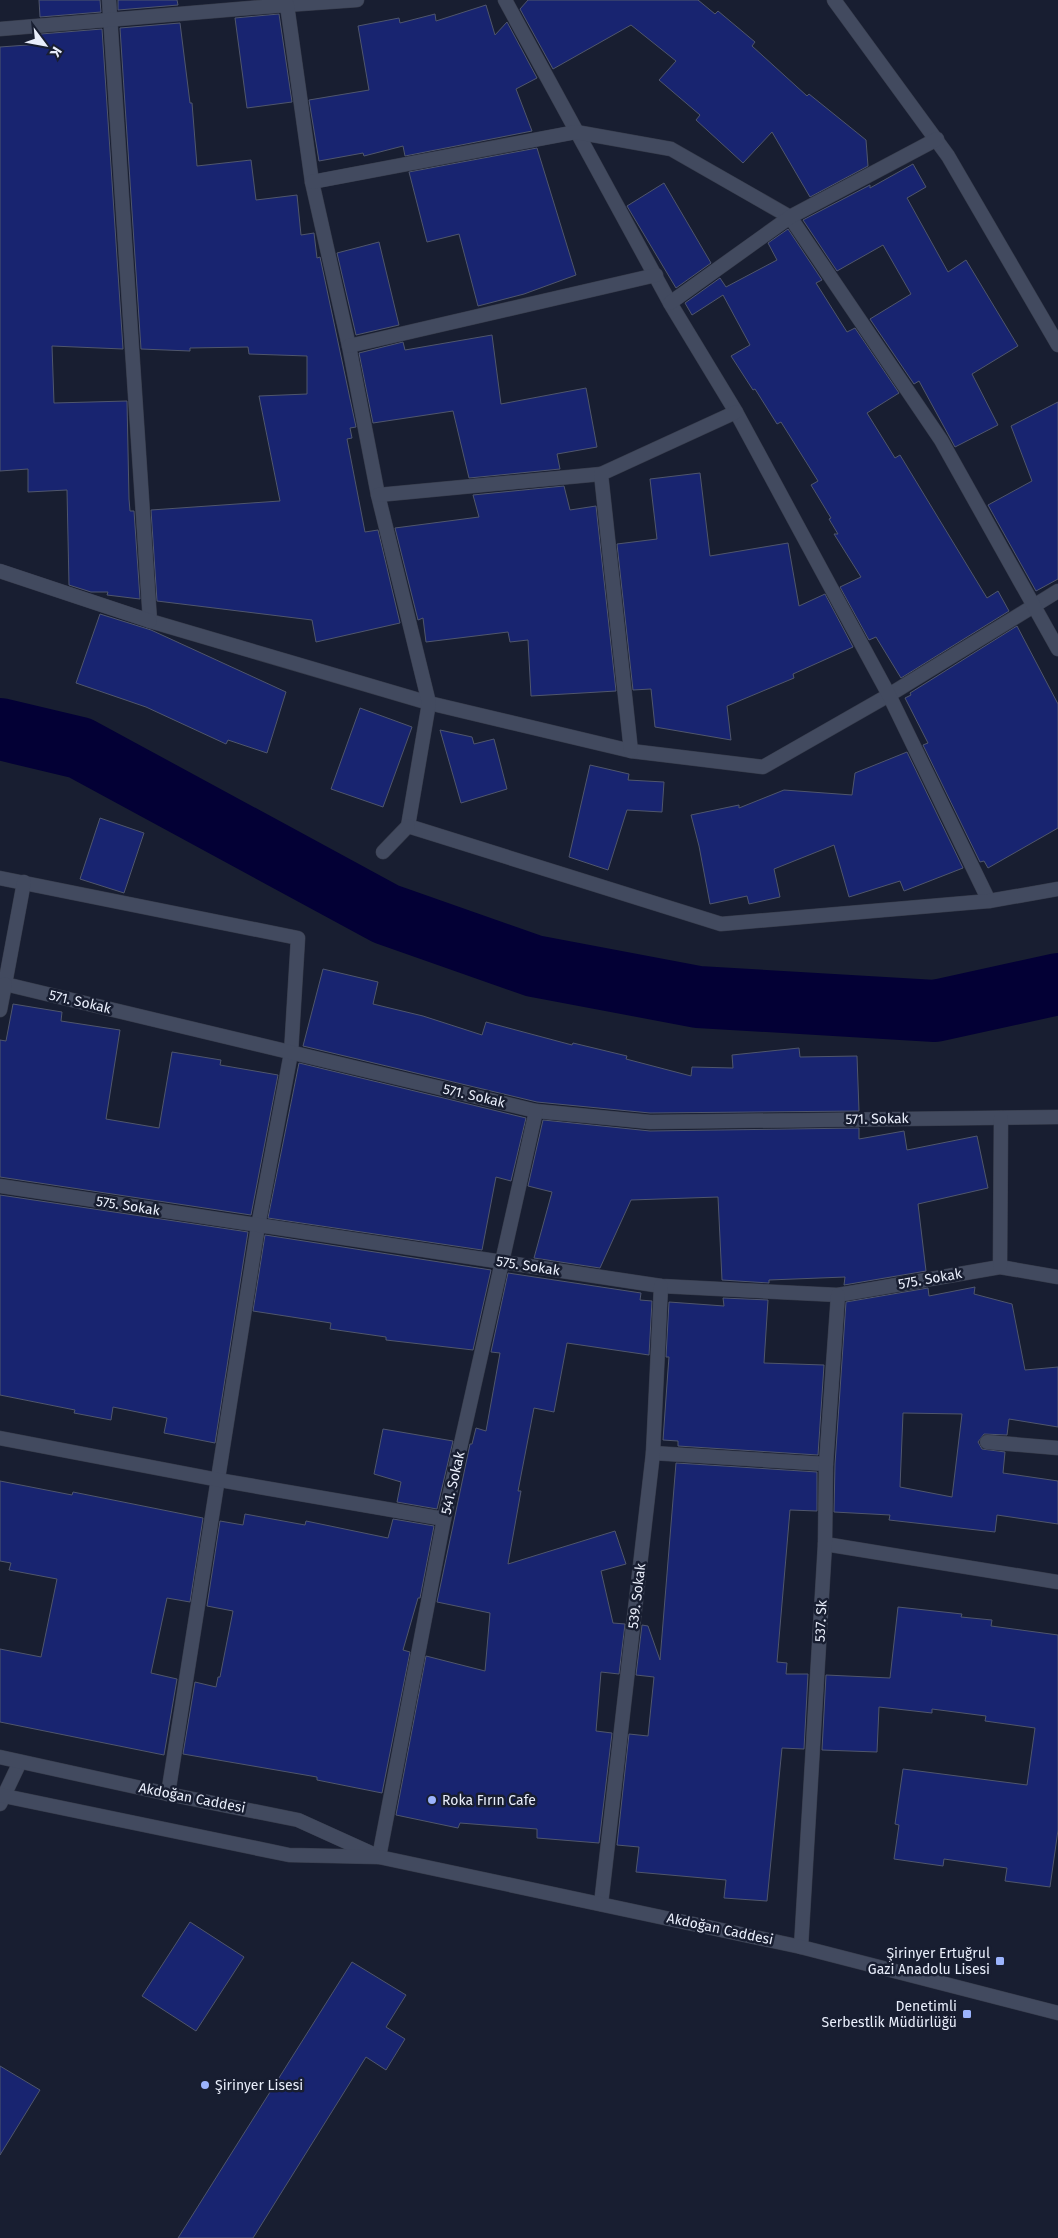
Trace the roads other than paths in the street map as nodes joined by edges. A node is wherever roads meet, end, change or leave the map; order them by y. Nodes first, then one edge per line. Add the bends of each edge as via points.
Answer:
1 (109, 0) edge
2 (357, 0) edge
3 (505, 0) edge
4 (834, 0) edge
5 (287, 5) junction
6 (111, 20) junction
7 (0, 30) edge
8 (576, 132) junction
9 (937, 139) junction
10 (312, 182) junction
11 (790, 217) junction
12 (656, 275) junction
13 (670, 303) junction
14 (1058, 345) edge
15 (349, 346) junction
16 (736, 412) junction
17 (601, 474) junction
18 (378, 495) junction
19 (0, 571) edge
20 (1058, 591) edge
21 (1034, 606) junction
22 (150, 621) junction
23 (1058, 648) edge
24 (889, 695) junction
25 (429, 703) junction
26 (631, 751) junction
27 (408, 826) junction
28 (382, 852) dead end
29 (0, 878) edge
30 (24, 882) junction
31 (1058, 889) edge
32 (989, 901) junction
33 (5, 984) junction
34 (0, 1010) edge
35 (292, 1053) junction
36 (536, 1111) junction
37 (1058, 1117) edge
38 (1001, 1118) junction
39 (0, 1186) edge
40 (258, 1226) junction
41 (503, 1262) junction
42 (1000, 1267) junction
43 (1058, 1277) edge
44 (661, 1286) junction
45 (838, 1295) junction
46 (0, 1438) edge
47 (987, 1442) dead end
48 (1058, 1448) edge
49 (654, 1453) junction
50 (826, 1464) junction
51 (219, 1480) junction
52 (444, 1519) junction
53 (825, 1544) junction
54 (1058, 1582) edge
55 (0, 1757) edge
56 (20, 1762) junction
57 (168, 1794) junction
58 (2, 1799) edge
59 (379, 1857) junction
60 (601, 1904) junction
61 (801, 1947) junction
62 (1058, 2013) edge

1 - 6 street
2 - 5 street
3 - 8 street
4 - 9 street
5 - 6 street
5 - 10 street
6 - 7 street
6 - 22 street
8 - 10 street
8 - 11 street via 671,149
8 - 12 street
9 - 11 street
9 - 14 street
10 - 15 street
11 - 13 street
11 - 21 street via 941,440
12 - 13 street
12 - 15 street
13 - 16 street
15 - 18 street
16 - 17 street
16 - 24 street
17 - 18 street
17 - 26 street
18 - 25 street
19 - 22 street
20 - 21 street
21 - 23 street
21 - 24 street
22 - 25 street
24 - 26 street via 763,767
24 - 32 street
25 - 26 street
25 - 27 street
27 - 28 street
27 - 32 street via 721,924
29 - 30 street
30 - 33 street
30 - 35 street via 298,938
31 - 32 street
33 - 34 street
33 - 35 street, 571. Sokak
35 - 36 street, 571. Sokak
35 - 40 street
36 - 38 street, 571. Sokak via 650,1122
36 - 41 street, 541. Sokak
37 - 38 street, 571. Sokak
38 - 42 street
39 - 40 street, 575. Sokak
40 - 41 street, 575. Sokak
40 - 51 street
41 - 44 street, 575. Sokak
41 - 52 street, 541. Sokak
42 - 43 street, 575. Sokak
42 - 45 street, 575. Sokak
44 - 45 street, 575. Sokak
44 - 49 street, 539. Sokak
45 - 50 street, 537. Sk
46 - 51 street
47 - 48 street
49 - 50 street
49 - 60 street, 539. Sokak
50 - 53 street, 537. Sk
51 - 52 street
51 - 57 street
52 - 59 street, 541. Sokak
53 - 54 street
53 - 61 street, 537. Sk
55 - 56 street, Akdoğan Caddesi
56 - 57 street, Akdoğan Caddesi
56 - 58 street
57 - 59 street, Akdoğan Caddesi via 298,1820
58 - 59 street, Akdoğan Caddesi via 289,1855
59 - 60 street, Akdoğan Caddesi
60 - 61 street, Akdoğan Caddesi
61 - 62 street, Akdoğan Caddesi

